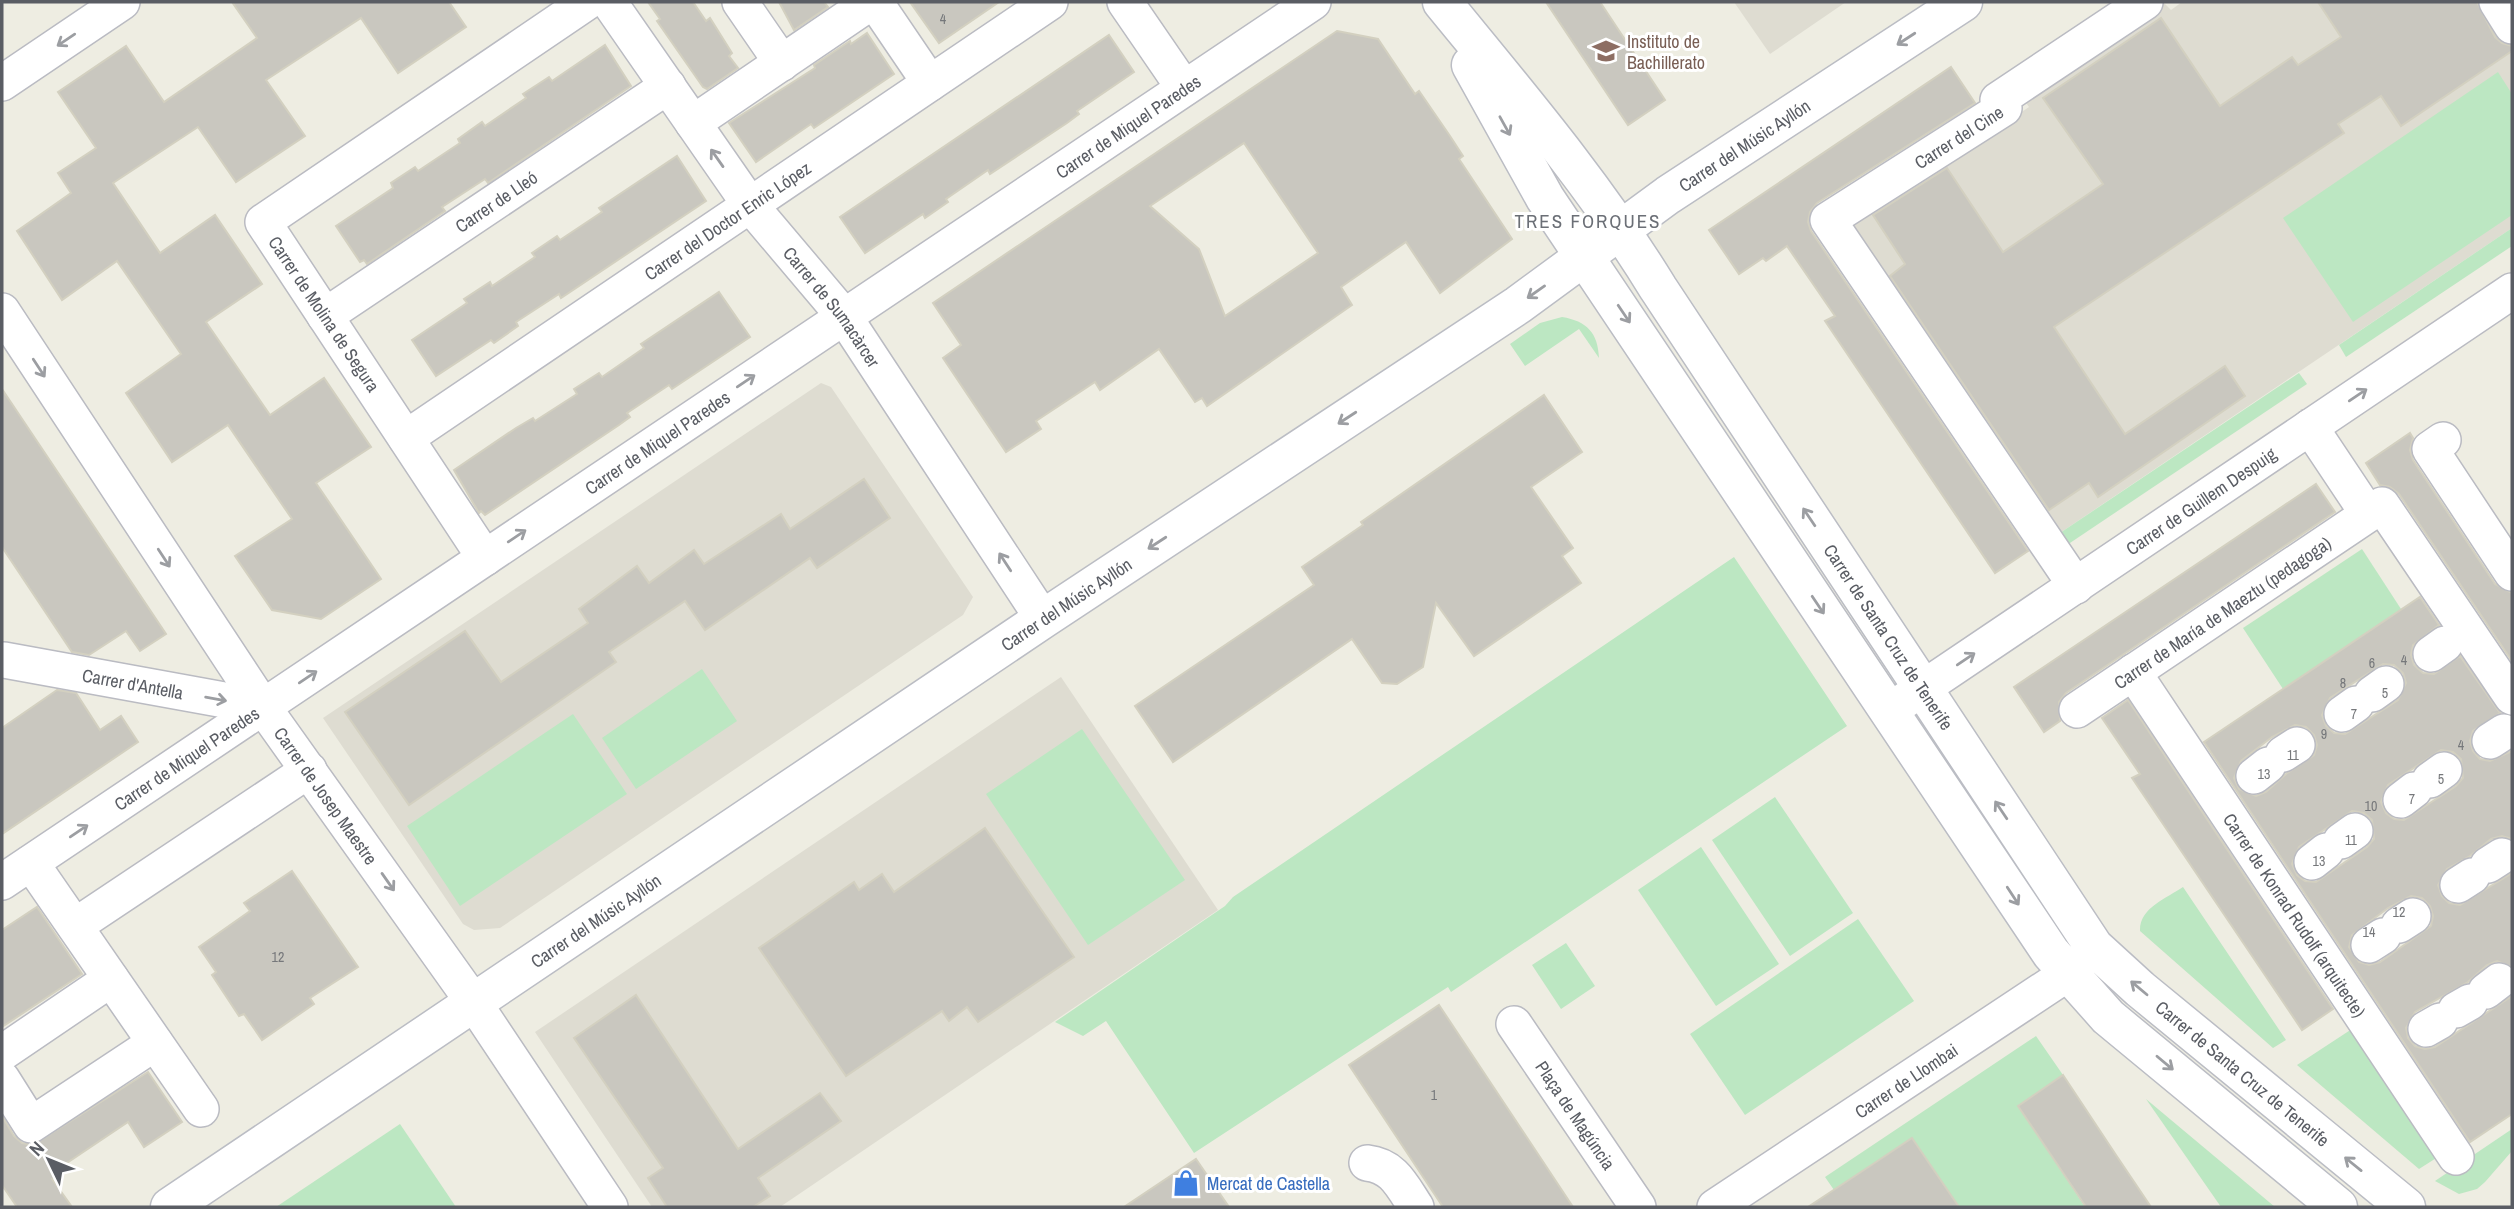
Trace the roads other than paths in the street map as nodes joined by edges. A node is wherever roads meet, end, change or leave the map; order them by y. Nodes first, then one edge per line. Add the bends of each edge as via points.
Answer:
1 (122, 2) edge
2 (587, 2) edge
3 (609, 2) edge
4 (740, 2) edge
5 (873, 2) edge
6 (1050, 2) edge
7 (1125, 2) edge
8 (1313, 2) edge
9 (1436, 2) edge
10 (1442, 2) edge
11 (1963, 2) edge
12 (2145, 2) edge
13 (2497, 2) edge
14 (2512, 26) edge
15 (782, 63) junction
16 (2, 83) edge
17 (930, 83) junction
18 (668, 86) junction
19 (1184, 88) junction
20 (693, 123) junction
21 (750, 205) junction
22 (1622, 230) junction
23 (1585, 258) junction
24 (2512, 290) edge
25 (2, 311) edge
26 (325, 316) junction
27 (843, 316) junction
28 (2310, 427) junction
29 (406, 438) junction
30 (2443, 440) dead end
31 (2368, 514) junction
32 (485, 558) junction
33 (2512, 573) edge
34 (2076, 586) junction
35 (1043, 619) junction
36 (3, 659) edge
37 (2133, 672) junction
38 (1924, 688) junction
39 (2512, 697) edge
40 (263, 707) junction
41 (2077, 710) dead end
42 (2348, 710) junction
43 (1889, 711) junction
44 (309, 770) junction
45 (32, 863) junction
46 (2, 883) edge
47 (75, 926) junction
48 (2094, 947) junction
49 (2067, 974) junction
50 (111, 979) junction
51 (474, 1003) junction
52 (1514, 1024) dead end
53 (155, 1043) junction
54 (2, 1053) edge
55 (2, 1079) edge
56 (201, 1110) dead end
57 (2456, 1157) dead end
58 (1367, 1163) dead end
59 (170, 1207) edge
60 (610, 1207) edge
61 (1416, 1207) edge
62 (1638, 1207) edge
63 (1715, 1207) edge
64 (2338, 1207) edge
65 (2406, 1207) edge

1 -> 16 street
2 - 26 street, Carrer de Molina de Segura via 263,222
3 - 18 street, Carrer de Sumacàrcer
4 - 15 street
5 - 15 street
5 - 17 street
6 - 17 street, Carrer del Doctor Enric López
7 - 19 street
8 - 19 street, Carrer de Miquel Paredes
9 -> 23 street via 1545,198
10 - 22 street, Carrer de Santa Cruz de Tenerife via 1581,172
11 -> 22 street, Carrer del Músic Ayllón via 1668,195
12 - 34 street, Carrer del Cine via 1998,100 2004,108 1828,220
13 - 14 street
15 - 20 street
17 - 21 street, Carrer del Doctor Enric López
18 - 20 street, Carrer de Sumacàrcer
18 - 26 street, Carrer de Lleó
19 - 27 street, Carrer de Miquel Paredes
21 -> 20 street, Carrer de Sumacàrcer
21 - 27 street, Carrer de Sumacàrcer
21 - 29 street, Carrer del Doctor Enric López
22 - 23 street, Carrer del Músic Ayllón
38 -> 22 street, Carrer de Santa Cruz de Tenerife
23 -> 35 street, Carrer del Músic Ayllón
23 -> 43 street
28 -> 24 street, Carrer de Guillem Despuig
25 -> 40 street, Carrer de Josep Maestre
26 - 29 street, Carrer de Molina de Segura
32 -> 27 street, Carrer de Miquel Paredes
35 -> 27 street, Carrer de Sumacàrcer
28 - 31 street
28 - 34 street, Carrer de Guillem Despuig
29 - 32 street, Carrer de Molina de Segura
30 - 33 street via 2430,449
31 - 37 street, Carrer de María de Maeztu (pedagoga)
31 - 42 street via 2382,505
40 -> 32 street, Carrer de Miquel Paredes
38 -> 34 street, Carrer de Guillem Despuig
35 - 51 street, Carrer del Músic Ayllón
36 -> 40 street, Carrer d'Antella
37 - 41 street, Carrer de María de Maeztu (pedagoga)
37 - 42 street, Carrer de Konrad Rudolf (arquitecte)
38 - 43 street, Carrer de Guillem Despuig
48 -> 38 street, Carrer de Santa Cruz de Tenerife via 1963,754
39 - 42 street
40 - 44 street, Carrer de Josep Maestre
45 -> 40 street, Carrer de Miquel Paredes
42 - 57 street, Carrer de Konrad Rudolf (arquitecte) via 2392,806 2447,1016
43 -> 49 street
44 - 47 street
44 -> 51 street, Carrer de Josep Maestre
45 - 46 street, Carrer de Miquel Paredes
45 - 47 street
47 - 50 street
48 - 49 street, Carrer de Llombai
65 -> 48 street, Carrer de Santa Cruz de Tenerife
49 - 63 street, Carrer de Llombai
49 -> 64 street via 2108,1017
50 - 53 street
50 - 54 street
51 - 59 street, Carrer del Músic Ayllón
51 - 60 street, Carrer de Josep Maestre
52 - 62 street, Plaça de Magúncia
53 - 55 street via 32,1125
53 - 56 street
58 - 61 street via 1382,1164 1394,1173

